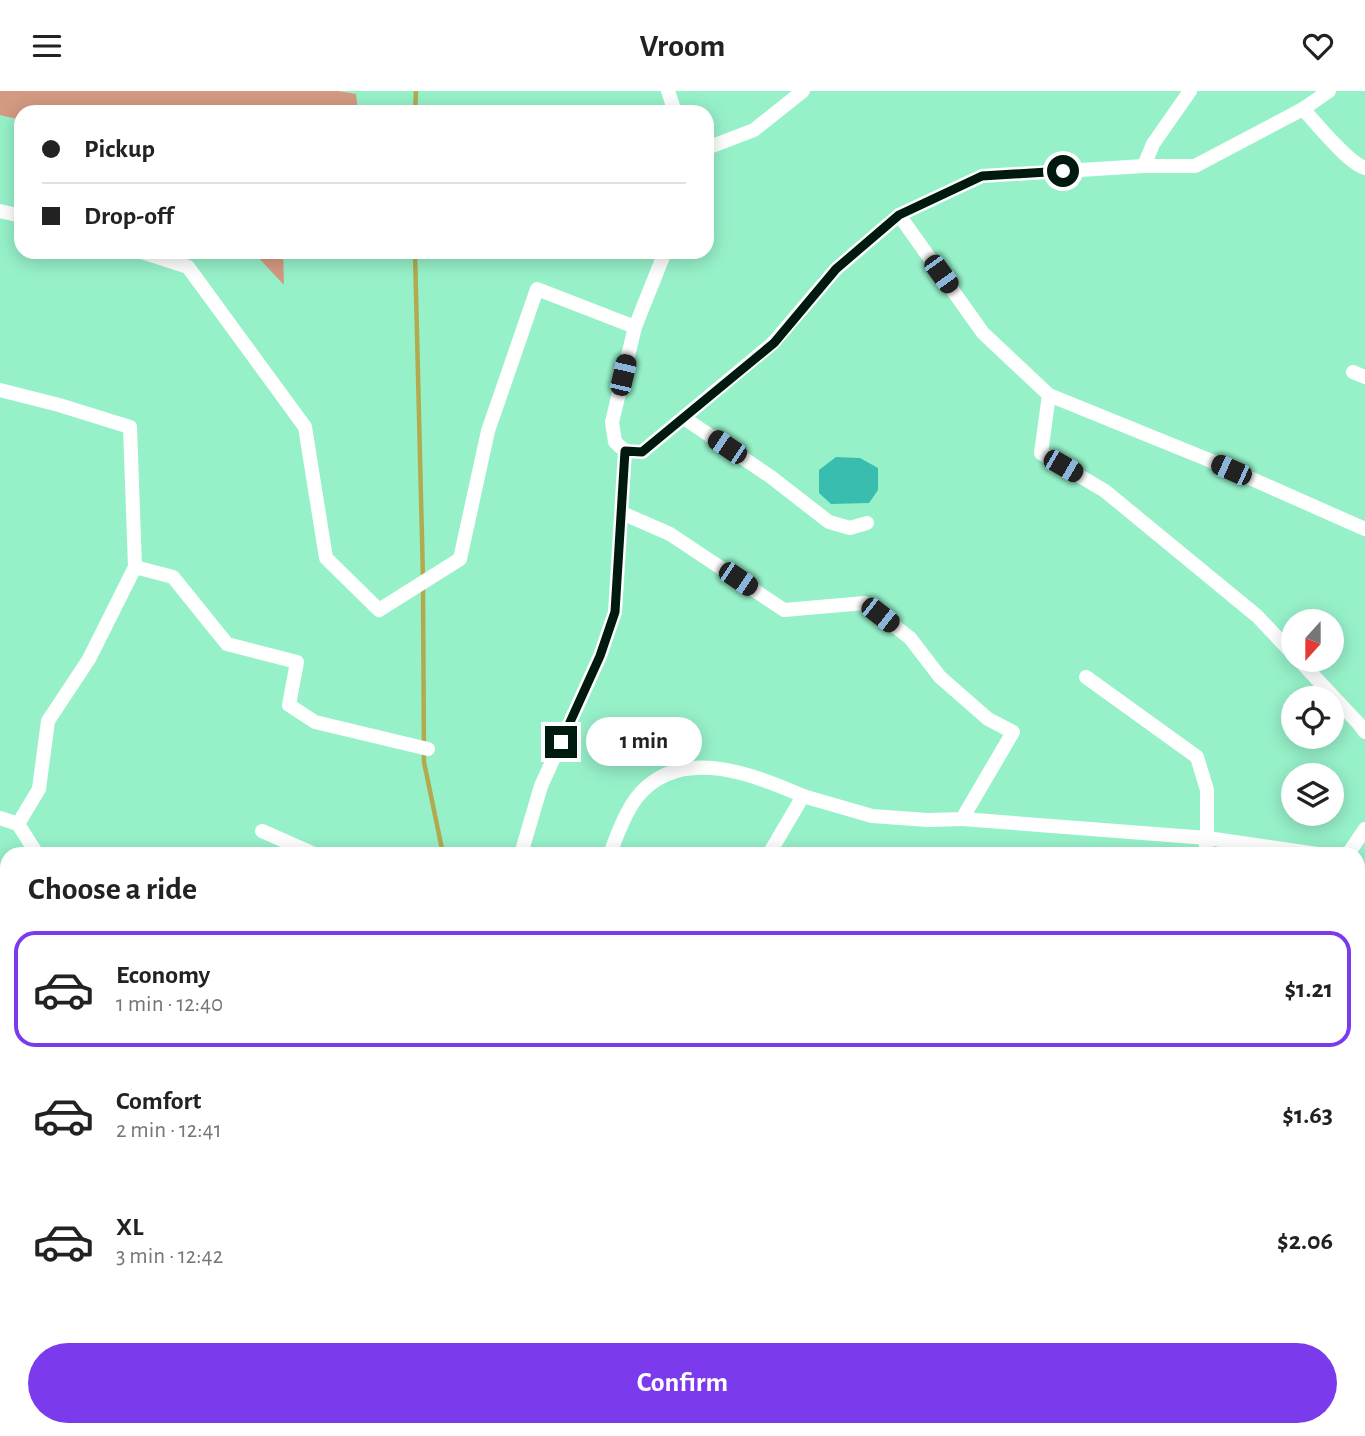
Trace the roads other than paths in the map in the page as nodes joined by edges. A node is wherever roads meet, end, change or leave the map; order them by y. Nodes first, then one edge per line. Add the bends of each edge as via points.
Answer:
1 (803, 91) edge
2 (1190, 91) edge
3 (1329, 91) edge
4 (1303, 109) junction
5 (714, 145) edge
6 (1144, 166) junction
7 (1365, 168) edge
8 (899, 215) junction
9 (163, 259) edge
10 (662, 259) edge
11 (635, 327) junction
12 (0, 390) edge
13 (1049, 395) junction
14 (684, 418) junction
15 (625, 451) junction
16 (622, 513) junction
17 (867, 523) dead end
18 (1365, 529) edge
19 (135, 567) junction
20 (1281, 641) edge
21 (1310, 672) edge
22 (1086, 677) dead end
23 (1365, 733) edge
24 (428, 749) dead end
25 (803, 796) junction
26 (0, 818) edge
27 (962, 819) junction
28 (18, 824) junction
29 (1365, 829) edge
30 (262, 831) dead end
31 (1207, 838) junction
32 (33, 847) edge
33 (298, 847) edge
34 (523, 847) edge
35 (613, 847) edge
36 (773, 847) edge
37 (1206, 847) edge
38 (1269, 847) edge
39 (1353, 847) edge

1 - 5 street via 754,130
2 - 6 street via 1153,144
3 - 4 street
4 - 6 street via 1195,166
4 - 7 street
6 - 8 street via 982,176
8 - 13 street via 983,333
8 - 14 street via 836,269 774,343
9 - 11 street via 188,267 305,427 326,558 379,610 460,559 488,431 537,289
10 - 11 street
11 - 15 street via 612,422 615,442
12 - 19 street via 130,427
13 - 18 street
13 - 20 street via 1041,453 1105,491 1257,616
14 - 15 street via 642,452
14 - 17 street via 829,522 850,528
15 - 16 street
16 - 27 street via 670,534 784,610 865,603 909,638 940,677 988,719 1013,732
16 - 34 street via 615,612 541,786
19 - 24 street via 173,577 227,644 297,661 289,705 315,722
19 - 28 street via 89,659 48,721 39,789
21 - 23 street
22 - 31 street via 1198,757 1207,790
25 - 27 street via 872,815
25 - 35 street via 763,778 702,766 671,772 637,797
25 - 36 street
26 - 28 street
27 - 31 street
28 - 32 street
29 - 39 street
30 - 33 street
31 - 37 street
31 - 38 street

